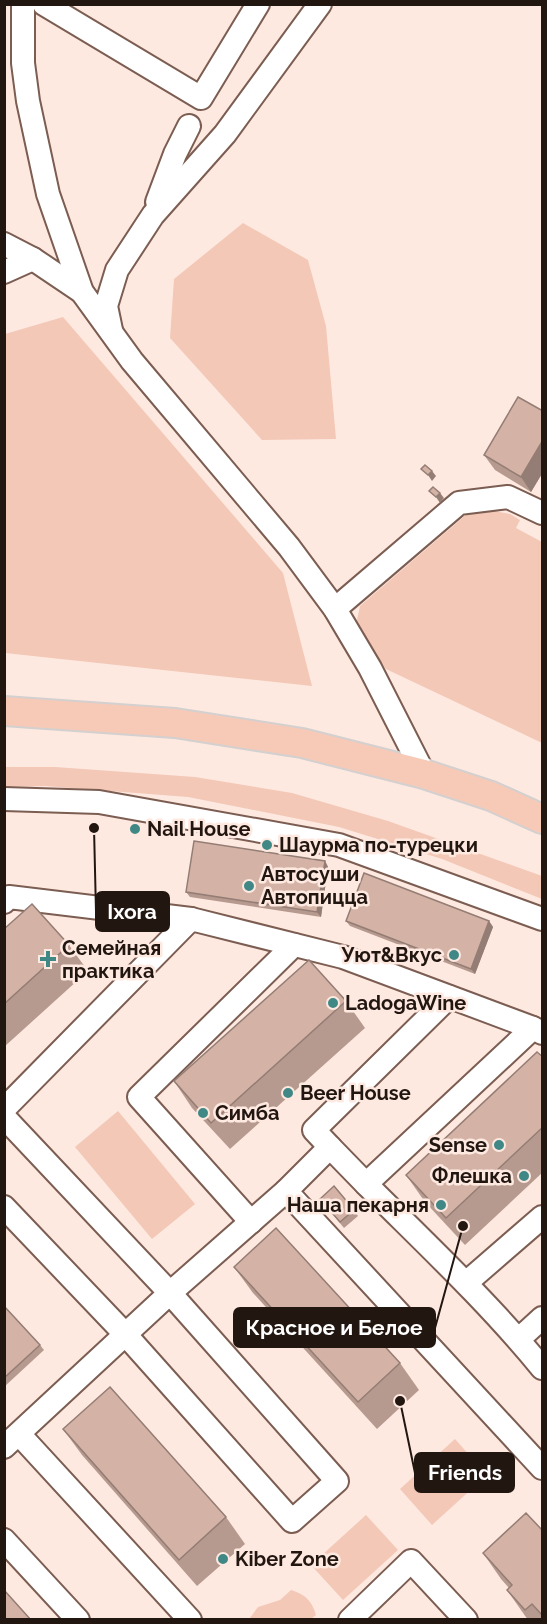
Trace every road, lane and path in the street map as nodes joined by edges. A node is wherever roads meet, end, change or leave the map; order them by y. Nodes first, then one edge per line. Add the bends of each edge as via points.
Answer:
1 (24, 4) edge
2 (44, 4) edge
3 (258, 4) edge
4 (320, 4) edge
5 (189, 126) dead end
6 (153, 214) junction
7 (4, 244) edge
8 (33, 259) junction
9 (4, 272) edge
10 (82, 292) junction
11 (111, 331) junction
12 (543, 513) edge
13 (335, 609) junction
14 (4, 711) edge
15 (424, 774) junction
16 (4, 799) edge
17 (543, 819) edge
18 (4, 902) edge
19 (191, 919) junction
20 (543, 919) edge
21 (294, 945) junction
22 (449, 997) junction
23 (538, 1030) edge
24 (4, 1109) edge
25 (4, 1117) edge
26 (330, 1147) junction
27 (366, 1184) junction
28 (286, 1191) junction
29 (4, 1207) edge
30 (543, 1217) edge
31 (251, 1222) junction
32 (466, 1283) junction
33 (170, 1293) junction
34 (543, 1318) edge
35 (125, 1334) junction
36 (519, 1339) junction
37 (543, 1368) edge
38 (12, 1440) edge
39 (543, 1468) edge
40 (4, 1540) edge
41 (352, 1619) edge
42 (78, 1620) edge
43 (190, 1620) edge
44 (466, 1620) edge

1 - 10 street via 23,63 28,101 48,194
2 - 3 street via 201,98
4 - 6 street via 225,134
5 - 6 street
6 - 11 street via 117,270 106,306
7 - 8 street
8 - 9 street
8 - 10 street
10 - 11 street
11 - 13 street via 289,547
12 - 13 street via 508,497 459,502
13 - 15 street
14 - 15 main road via 175,723 302,743
15 - 17 main road via 491,796
16 - 20 street via 99,802 339,844
18 - 19 street via 9,897
19 - 21 street
19 - 24 street
21 - 22 street via 343,957
21 - 31 street via 139,1097
22 - 23 street
22 - 26 street via 314,1130
23 - 27 street
25 - 33 street
26 - 27 street
26 - 28 street
27 - 32 street
28 - 31 street
28 - 39 street
29 - 35 street
30 - 32 street
31 - 33 street
32 - 36 street
33 - 35 street
33 - 35 street via 337,1481 292,1521
34 - 36 street
35 - 38 street
36 - 37 street
38 - 43 street
40 - 42 street
41 - 44 street via 411,1561

